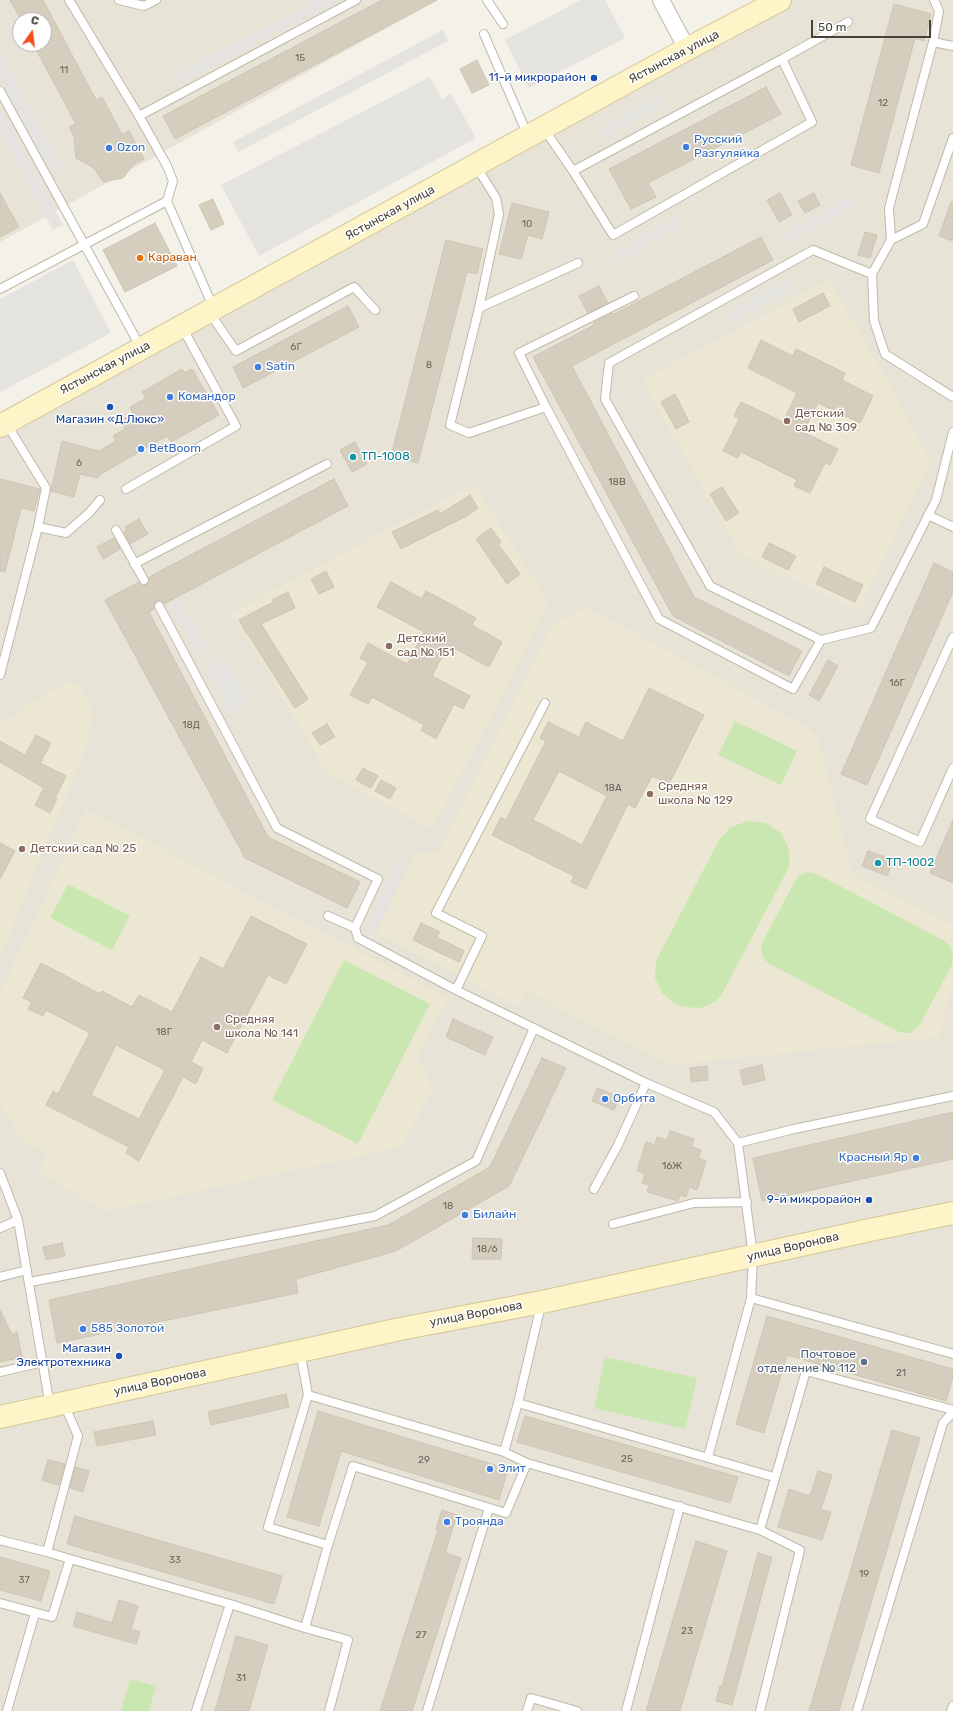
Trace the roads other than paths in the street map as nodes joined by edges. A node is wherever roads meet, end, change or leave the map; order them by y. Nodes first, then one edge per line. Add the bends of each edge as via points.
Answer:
1 (69, 0) edge
2 (119, 0) edge
3 (156, 0) edge
4 (356, 0) edge
5 (487, 0) edge
6 (660, 0) edge
7 (780, 0) edge
8 (934, 0) edge
9 (848, 22) dead end
10 (502, 24) dead end
11 (484, 34) dead end
12 (933, 42) junction
13 (953, 46) edge
14 (687, 49) junction
15 (782, 59) junction
16 (0, 91) edge
17 (140, 116) junction
18 (536, 133) junction
19 (953, 138) edge
20 (476, 165) junction
21 (573, 171) junction
22 (167, 201) junction
23 (891, 240) junction
24 (84, 246) junction
25 (578, 263) dead end
26 (872, 274) junction
27 (0, 289) edge
28 (634, 296) dead end
29 (479, 308) junction
30 (375, 310) dead end
31 (212, 311) junction
32 (182, 327) junction
33 (141, 349) junction
34 (953, 397) edge
35 (546, 407) junction
36 (3, 424) edge
37 (953, 432) edge
38 (327, 464) dead end
39 (126, 488) dead end
40 (100, 500) dead end
41 (928, 515) junction
42 (38, 527) junction
43 (953, 527) edge
44 (116, 530) dead end
45 (134, 564) junction
46 (144, 580) dead end
47 (159, 606) dead end
48 (953, 637) edge
49 (821, 640) junction
50 (0, 675) edge
51 (545, 703) dead end
52 (953, 768) edge
53 (328, 916) dead end
54 (355, 928) junction
55 (456, 990) junction
56 (534, 1028) junction
57 (646, 1083) junction
58 (953, 1096) edge
59 (738, 1143) junction
60 (0, 1173) edge
61 (594, 1189) dead end
62 (747, 1202) junction
63 (953, 1213) edge
64 (18, 1220) junction
65 (613, 1224) dead end
66 (0, 1228) edge
67 (753, 1256) junction
68 (27, 1270) junction
69 (0, 1277) edge
70 (30, 1282) junction
71 (751, 1298) junction
72 (542, 1302) junction
73 (300, 1351) junction
74 (953, 1354) edge
75 (43, 1362) junction
76 (0, 1372) edge
77 (308, 1396) junction
78 (518, 1403) junction
79 (57, 1405) junction
80 (953, 1411) edge
81 (0, 1417) edge
82 (504, 1452) junction
83 (708, 1457) junction
84 (527, 1463) junction
85 (774, 1477) junction
86 (680, 1506) junction
87 (489, 1508) junction
88 (760, 1530) junction
89 (0, 1540) edge
90 (328, 1545) junction
91 (46, 1552) junction
92 (70, 1559) junction
93 (0, 1603) edge
94 (230, 1604) junction
95 (35, 1613) junction
96 (305, 1628) junction
97 (953, 1706) edge
98 (7, 1711) edge
99 (196, 1711) edge
100 (329, 1711) edge
101 (427, 1711) edge
102 (527, 1711) edge
103 (577, 1711) edge
104 (626, 1711) edge
105 (760, 1711) edge
106 (857, 1711) edge
107 (951, 1711) edge

1 - 17 lane
2 - 3 lane via 144,6
4 - 17 lane
5 - 10 lane
6 - 14 street
7 - 14 main road, Ястынская улица
8 - 12 lane via 939,11
9 - 15 lane
11 - 18 lane
12 - 13 lane
12 - 23 lane via 889,208
14 - 18 main road, Ястынская улица
15 - 21 lane
15 - 21 lane via 812,122 613,235
16 - 24 lane
17 - 22 lane via 173,181
18 - 20 main road, Ястынская улица
18 - 21 lane
19 - 23 lane via 923,224
20 - 29 lane via 496,198 499,214
20 - 31 main road, Ястынская улица
22 - 24 lane
22 - 31 lane
23 - 26 lane
24 - 27 lane via 62,255
24 - 33 lane
25 - 29 lane
26 - 34 lane via 874,321 885,354
26 - 49 lane via 813,250 609,363 605,399 710,586
28 - 35 lane via 519,353
29 - 35 lane via 450,425 469,433
30 - 31 lane via 354,287 236,351
31 - 32 main road, Ястынская улица
32 - 33 main road, Ястынская улица
32 - 39 lane via 236,426
33 - 36 main road, Ястынская улица
35 - 49 lane via 659,619 793,689
36 - 42 lane via 46,488
37 - 41 lane via 936,500
38 - 45 lane
40 - 42 lane via 66,533
41 - 43 lane
41 - 49 lane via 871,628
42 - 50 lane
44 - 45 lane
45 - 46 lane
47 - 54 lane via 277,828 378,879
48 - 52 lane via 870,818 920,842
51 - 55 lane via 436,913 482,936
53 - 54 lane
54 - 55 lane via 358,938
55 - 56 lane
56 - 57 lane
56 - 70 lane via 476,1161 375,1216
57 - 59 lane via 714,1112
57 - 61 lane via 618,1145
58 - 59 lane
59 - 62 lane
60 - 64 lane
62 - 65 lane via 694,1203
62 - 67 lane
63 - 67 main road, улица Воронова
64 - 66 lane
64 - 68 lane
67 - 71 lane
67 - 72 main road, улица Воронова
68 - 69 lane
68 - 70 lane
70 - 75 lane
71 - 74 lane
71 - 83 lane
72 - 73 main road, улица Воронова
72 - 78 lane
73 - 77 lane
73 - 79 main road, улица Воронова
75 - 76 lane
75 - 79 lane
77 - 82 lane
77 - 90 lane via 268,1527
78 - 82 lane
78 - 83 lane
79 - 81 main road, улица Воронова
79 - 91 lane via 78,1436
80 - 85 lane via 806,1371
80 - 106 lane via 944,1423
82 - 84 lane
83 - 85 lane
84 - 86 lane
84 - 87 lane via 506,1512
85 - 88 lane
86 - 88 lane
86 - 104 lane
87 - 90 lane via 353,1466
87 - 101 lane
88 - 105 lane via 800,1550
89 - 91 lane
90 - 96 lane
91 - 92 lane
92 - 94 lane
92 - 95 lane via 52,1617
93 - 95 lane
94 - 96 lane
94 - 99 lane
95 - 98 lane
96 - 100 lane via 348,1640
97 - 107 lane
102 - 103 lane via 531,1698

